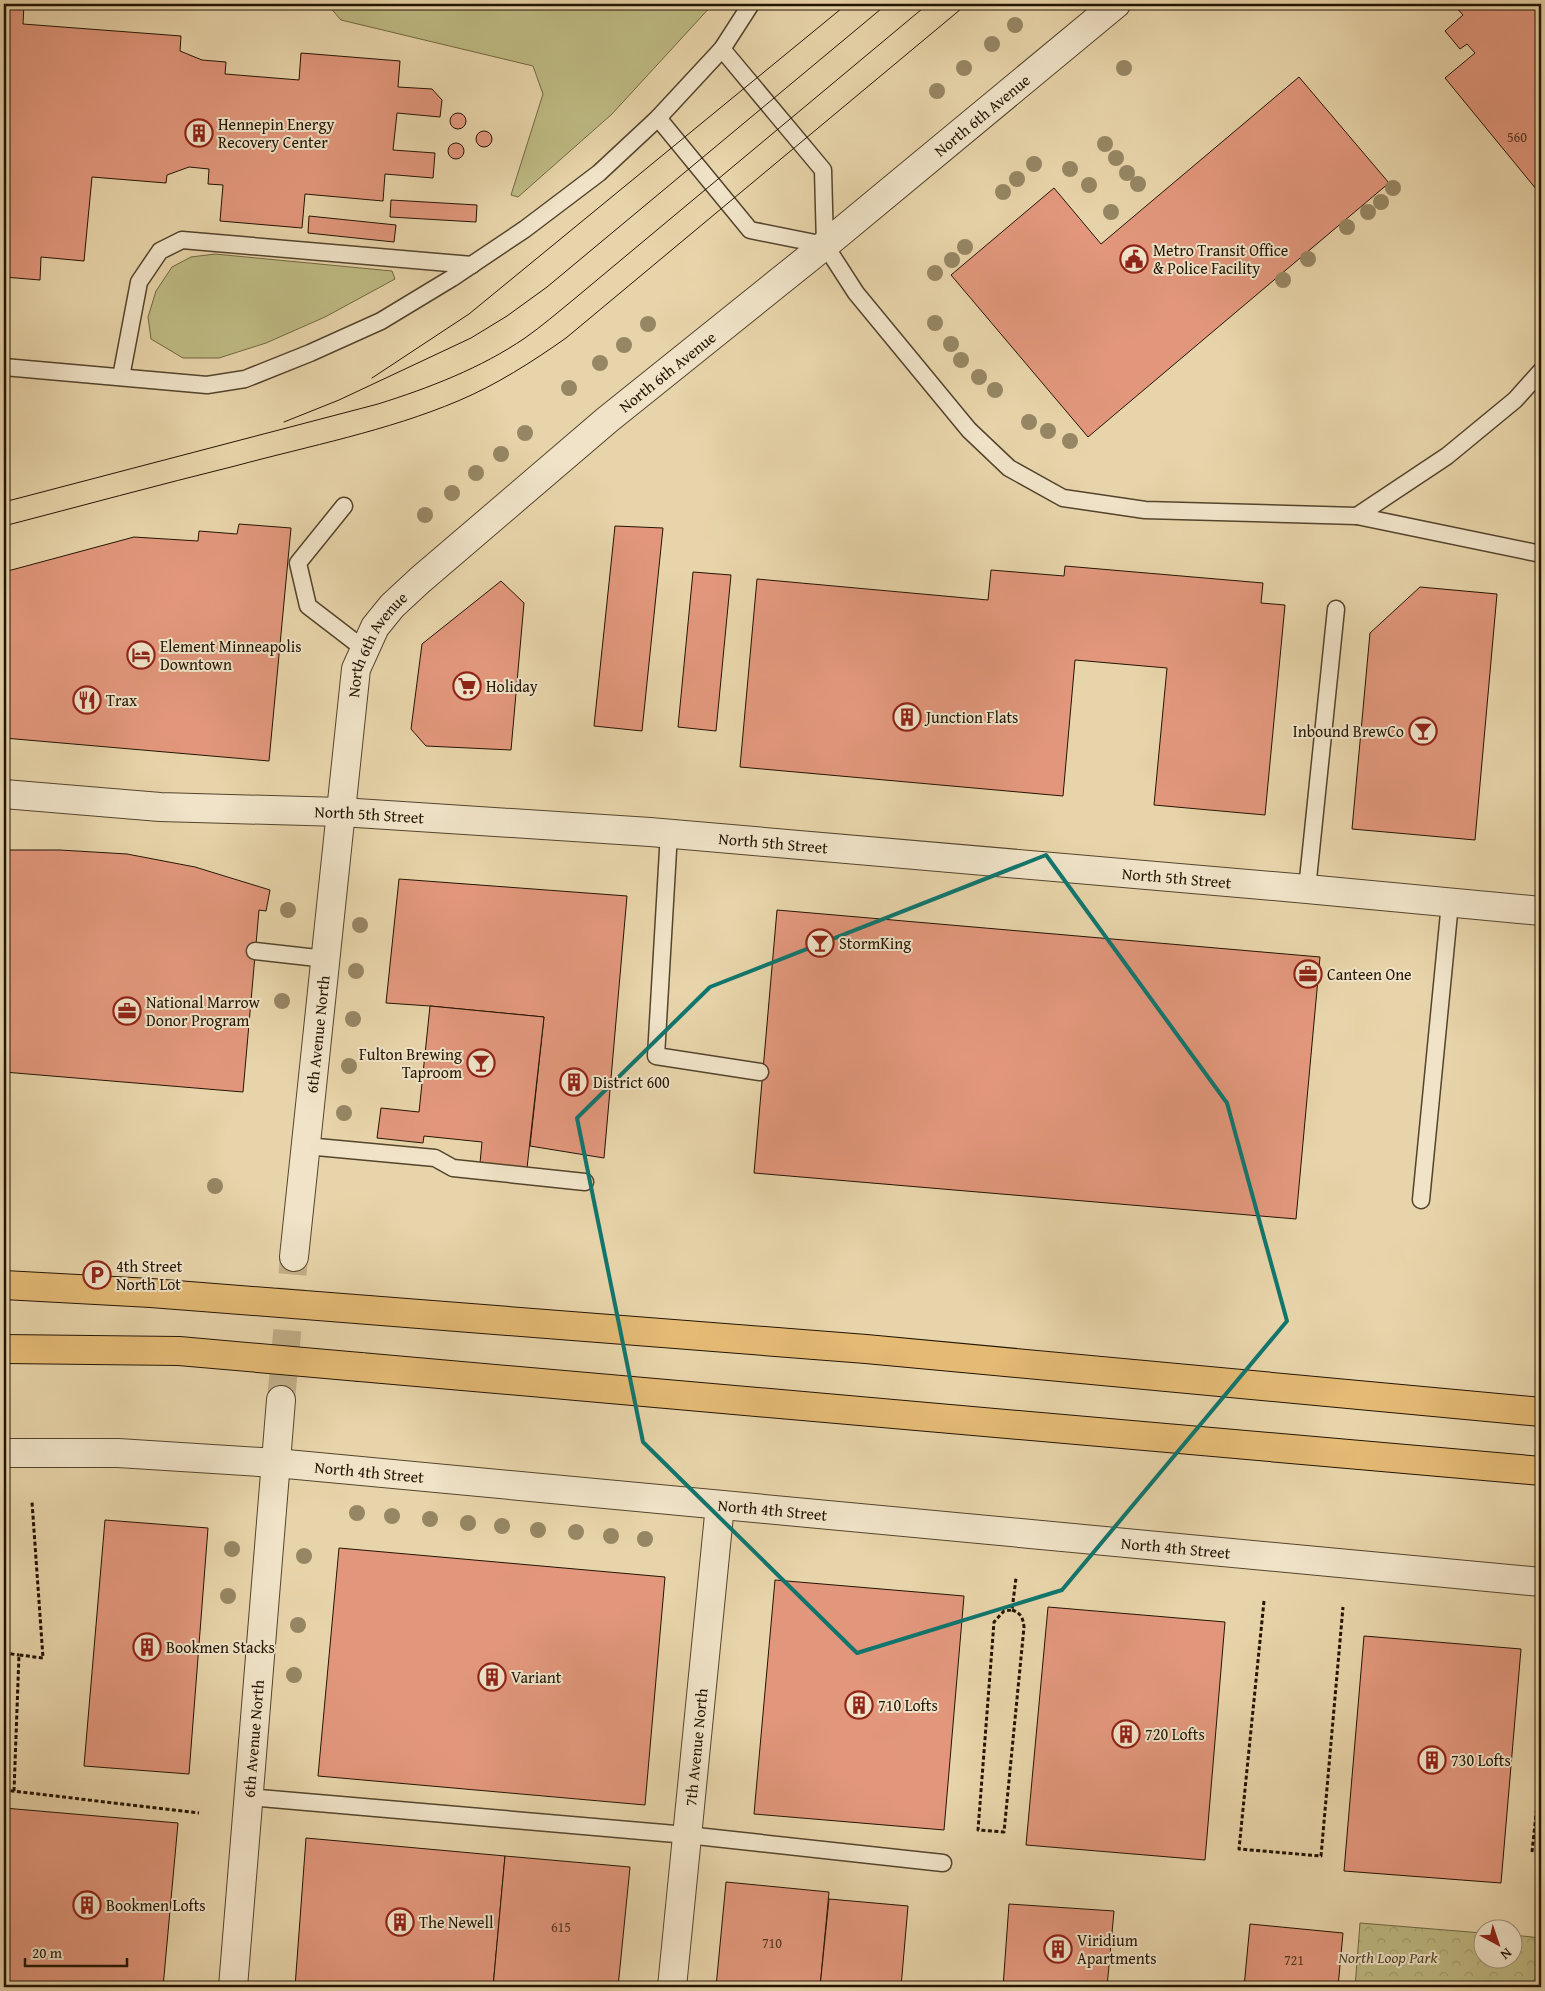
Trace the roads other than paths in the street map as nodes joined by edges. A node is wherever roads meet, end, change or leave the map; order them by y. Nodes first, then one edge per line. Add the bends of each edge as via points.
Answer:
1 (752, 4) edge
2 (1116, 4) edge
3 (722, 49) junction
4 (658, 118) junction
5 (824, 245) junction
6 (472, 265) junction
7 (4, 367) edge
8 (1541, 371) edge
9 (121, 378) junction
10 (344, 506) dead end
11 (1357, 516) junction
12 (1541, 554) edge
13 (1336, 609) dead end
14 (364, 649) junction
15 (4, 794) edge
16 (341, 812) junction
17 (669, 833) junction
18 (1307, 889) junction
19 (1450, 903) junction
20 (1541, 911) edge
21 (255, 951) dead end
22 (326, 960) junction
23 (760, 1072) dead end
24 (306, 1146) junction
25 (585, 1182) dead end
26 (1421, 1200) dead end
27 (294, 1257) tunnel mouth
28 (4, 1285) edge
29 (4, 1349) edge
30 (281, 1400) tunnel mouth
31 (1541, 1412) edge
32 (4, 1453) edge
33 (276, 1463) junction
34 (1541, 1471) edge
35 (720, 1506) junction
36 (1541, 1582) edge
37 (249, 1797) junction
38 (687, 1835) junction
39 (942, 1863) dead end
40 (233, 1987) edge
41 (672, 1987) edge

1 - 3 lane
2 - 5 street, North 6th Avenue
3 - 4 lane
3 - 5 lane via 823,170
4 - 5 lane via 750,230
4 - 6 lane via 599,173
5 - 11 lane via 856,293 969,430 1009,468 1063,498 1145,510
5 - 14 street, North 6th Avenue via 607,420 420,580 392,606 375,627
6 - 9 lane via 381,321 245,379 207,385
6 - 9 lane via 182,240 160,251 138,282
7 - 9 lane
8 - 11 lane via 1515,400 1447,456
10 - 14 lane via 298,563 308,606
11 - 12 lane
13 - 18 lane
14 - 16 street, North 6th Avenue via 356,668
15 - 16 street, North 5th Street via 160,808
16 - 17 street, North 5th Street
16 - 22 street, 6th Avenue North
17 - 18 street, North 5th Street
17 - 23 lane via 656,1056
18 - 19 street, North 5th Street
19 - 20 street, North 5th Street
19 - 26 lane
21 - 22 lane
22 - 24 street, 6th Avenue North
24 - 25 lane via 435,1158 453,1168
24 - 27 street, 6th Avenue North
28 - 31 highway, bridge via 150,1293 866,1349
29 - 34 highway, bridge via 189,1352
30 - 33 street, 6th Avenue North
32 - 33 street, North 4th Street via 118,1453
33 - 35 street, North 4th Street
33 - 37 street, 6th Avenue North
35 - 36 street, North 4th Street
35 - 38 street, 7th Avenue North
37 - 38 lane
37 - 40 street, 6th Avenue North
38 - 39 lane
38 - 41 street, 7th Avenue North

